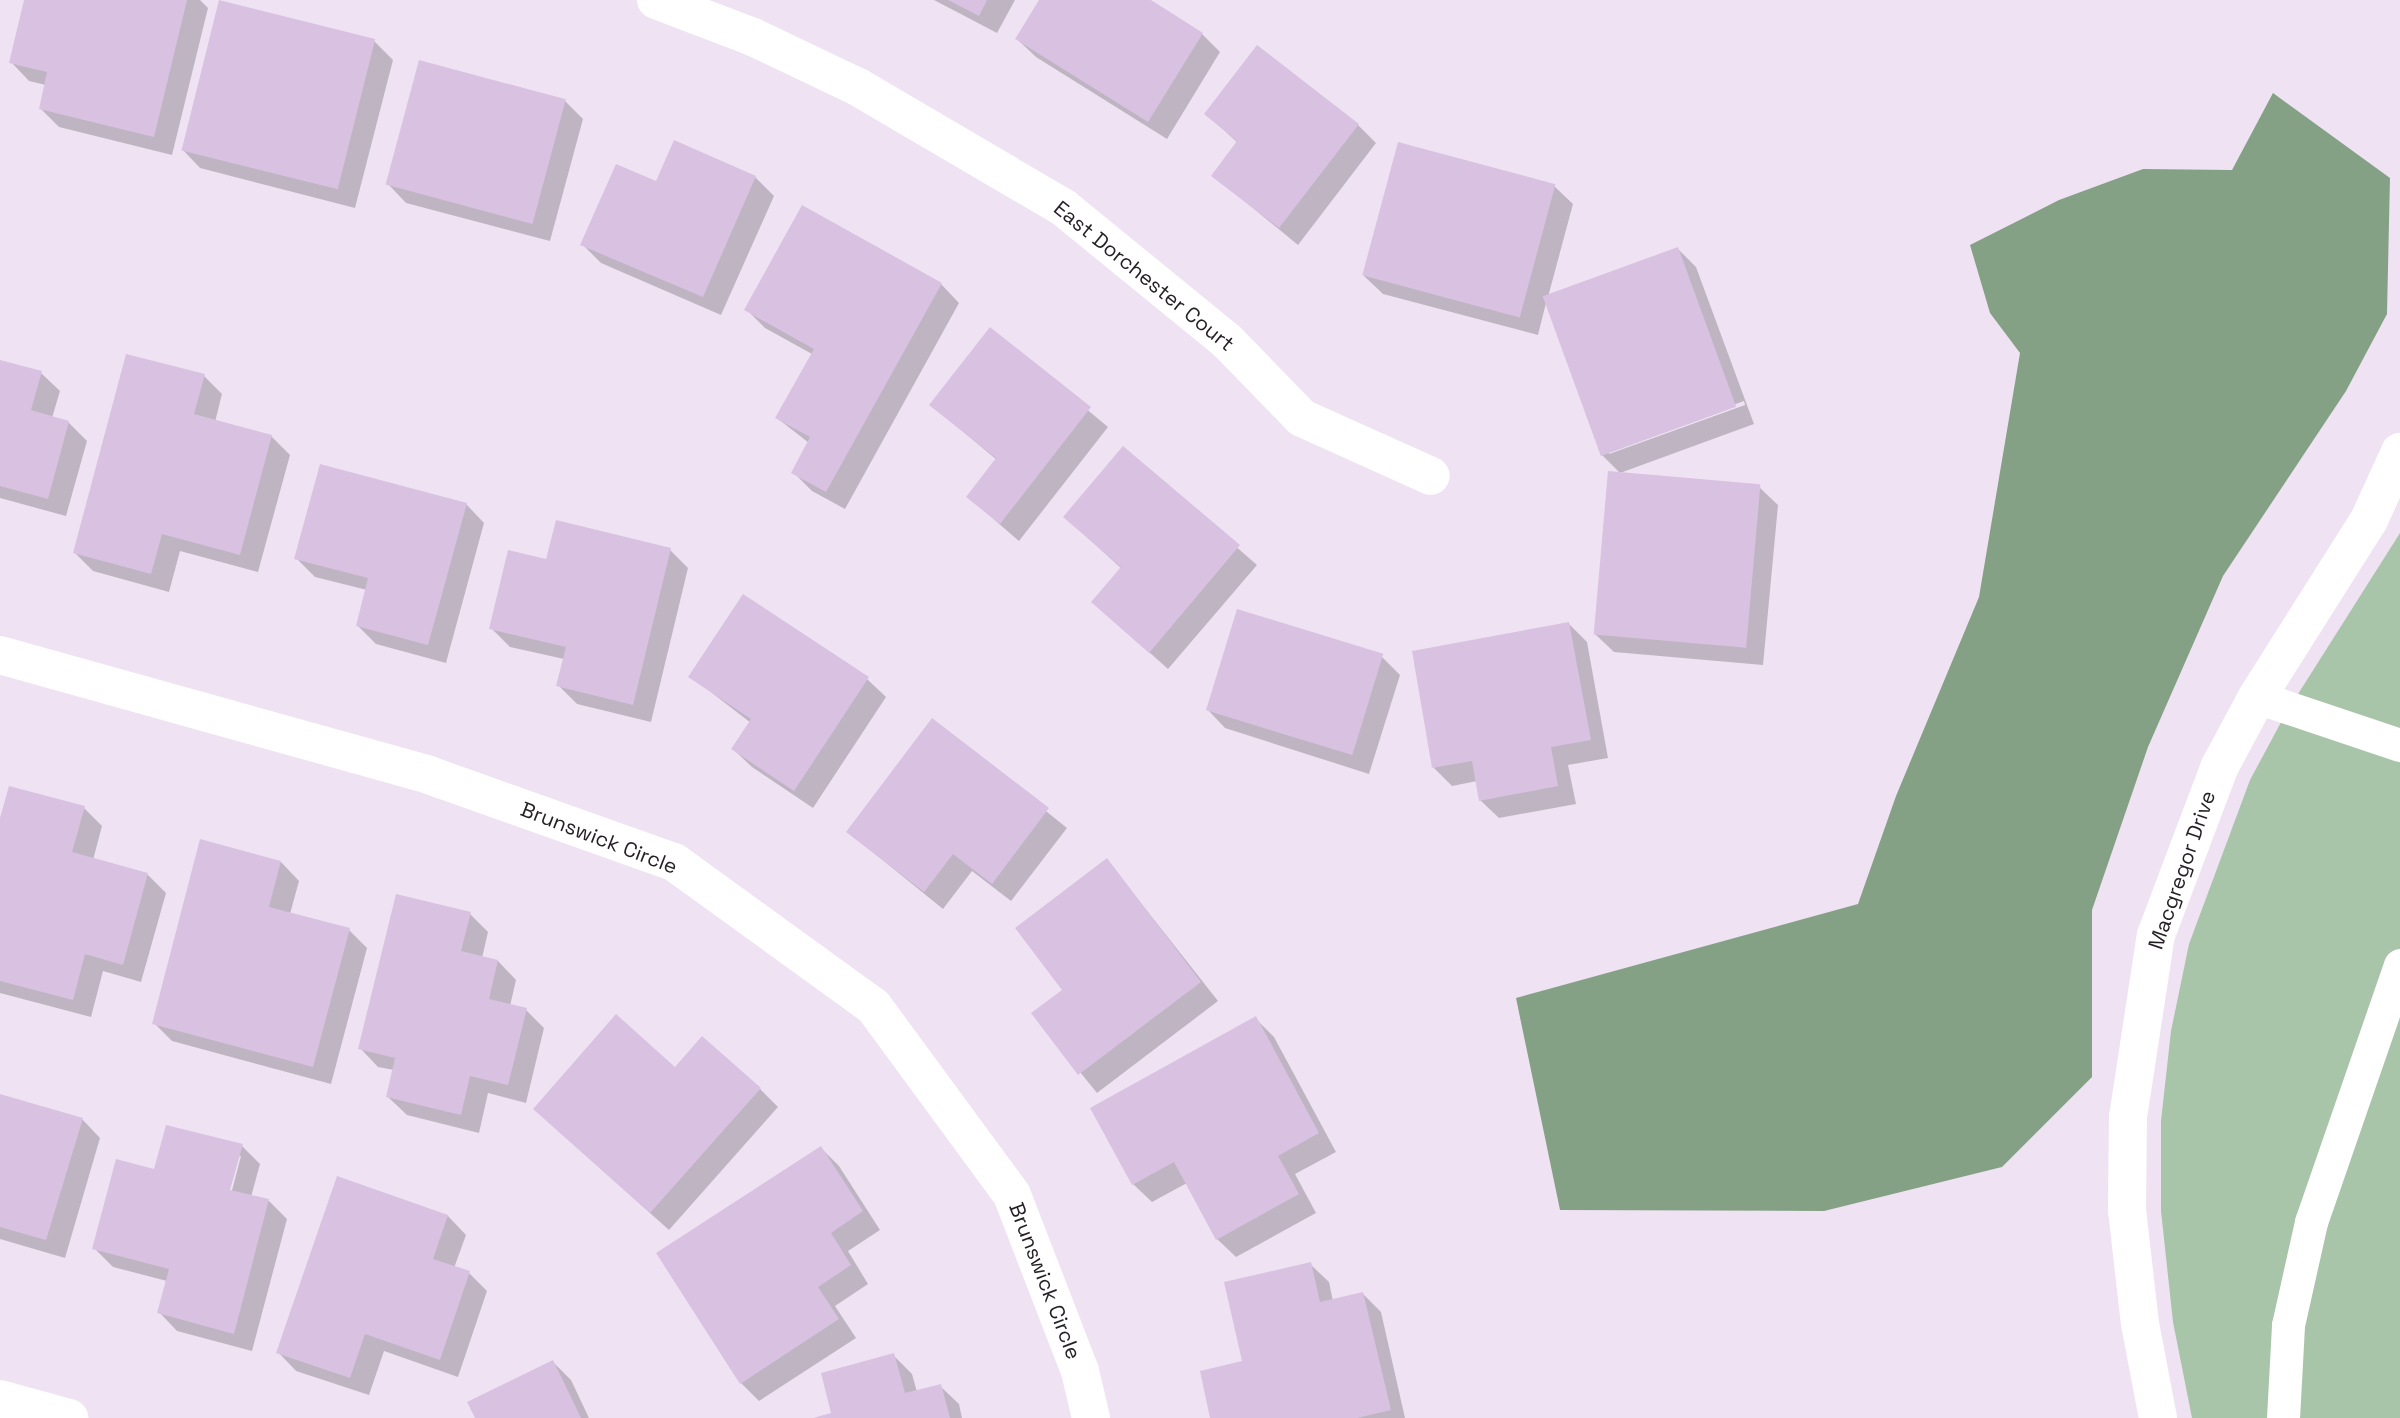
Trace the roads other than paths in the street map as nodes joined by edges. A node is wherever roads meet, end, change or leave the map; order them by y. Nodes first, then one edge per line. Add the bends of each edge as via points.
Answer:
1 (656, 0) edge
2 (2400, 452) edge
3 (1431, 475) dead end
4 (0, 655) edge
5 (2257, 697) junction
6 (2400, 745) edge
7 (2400, 965) edge
8 (0, 1399) edge
9 (69, 1418) edge
10 (1091, 1418) edge
11 (2158, 1418) edge
12 (2283, 1418) edge

1 - 3 street, East Dorchester Court via 753,37 858,87 1064,208 1227,341 1302,418
2 - 5 street, Macgregor Drive via 2370,520
4 - 10 street, Brunswick Circle via 429,775 674,862 874,1007 1012,1195 1080,1371
5 - 6 lane
5 - 11 street, Macgregor Drive via 2220,766 2185,851 2156,935 2139,1025 2128,1117 2127,1210 2140,1324
7 - 12 lane via 2311,1222 2288,1325
8 - 9 street

